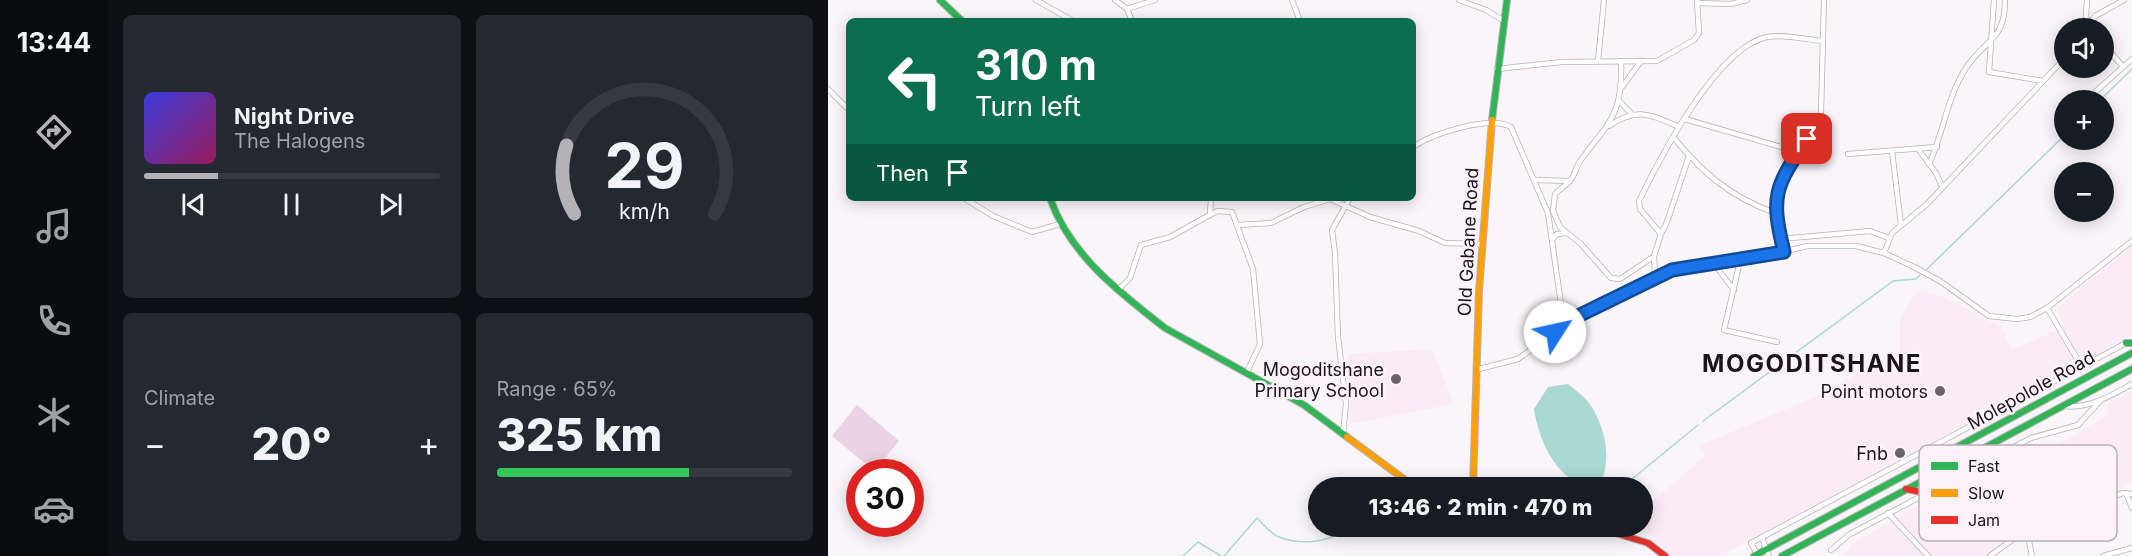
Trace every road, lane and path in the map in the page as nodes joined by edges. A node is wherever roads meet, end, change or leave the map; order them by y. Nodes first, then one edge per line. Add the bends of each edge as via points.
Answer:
1 (940, 0) edge
2 (1036, 0) edge
3 (1115, 0) edge
4 (1155, 0) edge
5 (1292, 0) edge
6 (1459, 0) edge
7 (1507, 0) edge
8 (1604, 0) edge
9 (1747, 0) edge
10 (1824, 0) edge
11 (1994, 0) edge
12 (2005, 0) edge
13 (2087, 0) edge
14 (2124, 0) edge
15 (1697, 1) edge
16 (949, 3) edge
17 (1127, 9) junction
18 (960, 18) edge
19 (1068, 18) edge
20 (1131, 18) edge
21 (1297, 18) edge
22 (2088, 18) edge
23 (2094, 18) edge
24 (1504, 21) junction
25 (1822, 41) junction
26 (1992, 41) junction
27 (2114, 56) edge
28 (2132, 59) edge
29 (1598, 61) junction
30 (1621, 61) junction
31 (1641, 61) junction
32 (2123, 67) junction
33 (1497, 69) junction
34 (2054, 69) edge
35 (2043, 81) junction
36 (1622, 88) junction
37 (828, 89) edge
38 (2097, 90) edge
39 (1619, 101) junction
40 (846, 107) edge
41 (1632, 114) junction
42 (1685, 119) junction
43 (1491, 122) junction
44 (1609, 126) junction
45 (1679, 127) junction
46 (1673, 137) junction
47 (1416, 145) edge
48 (1937, 147) junction
49 (1918, 148) junction
50 (1892, 151) junction
51 (1798, 152) junction
52 (1848, 154) dead end
53 (1689, 156) junction
54 (1929, 164) junction
55 (1535, 180) junction
56 (1570, 181) junction
57 (1942, 186) junction
58 (969, 201) edge
59 (1051, 201) edge
60 (1211, 201) edge
61 (1309, 201) edge
62 (1322, 201) edge
63 (1334, 201) edge
64 (1348, 201) edge
65 (1309, 205) junction
66 (1345, 205) junction
67 (1550, 212) junction
68 (1775, 213) junction
69 (1210, 214) junction
70 (1060, 224) junction
71 (1239, 225) junction
72 (1901, 225) junction
73 (1567, 233) junction
74 (1661, 234) junction
75 (1808, 236) junction
76 (1889, 238) junction
77 (1780, 239) junction
78 (2132, 241) edge
79 (1552, 242) junction
80 (1482, 244) junction
81 (1808, 246) junction
82 (1784, 252) junction
83 (1884, 253) junction
84 (1654, 256) junction
85 (1740, 261) junction
86 (1714, 264) junction
87 (1655, 276) junction
88 (1620, 279) junction
89 (1119, 290) junction
90 (1627, 290) junction
91 (1734, 290) junction
92 (2047, 308) junction
93 (1567, 323) junction
94 (1777, 342) dead end
95 (2130, 342) edge
96 (2132, 353) edge
97 (2082, 367) junction
98 (1479, 369) junction
99 (2132, 369) edge
100 (1247, 372) junction
101 (2132, 384) edge
102 (2100, 401) junction
103 (2063, 406) junction
104 (2074, 408) junction
105 (2080, 423) junction
106 (1343, 434) junction
107 (1946, 441) junction
108 (1938, 445) edge
109 (1948, 445) edge
110 (1962, 445) edge
111 (1990, 445) edge
112 (2018, 445) edge
113 (1919, 455) edge
114 (1919, 469) edge
115 (1401, 477) edge
116 (1474, 477) edge
117 (1919, 482) edge
118 (1906, 489) junction
119 (1919, 492) edge
120 (2129, 493) edge
121 (1919, 497) edge
122 (2132, 508) edge
123 (1888, 513) junction
124 (1633, 537) edge
125 (1762, 538) junction
126 (2029, 541) edge
127 (2009, 542) edge
128 (1804, 545) junction
129 (2132, 548) edge
130 (1831, 550) dead end
131 (1768, 553) edge
132 (1663, 555) edge
133 (1756, 556) edge
134 (1782, 556) edge
135 (1795, 556) edge
136 (1928, 556) edge
137 (1990, 556) edge
138 (2032, 556) edge
139 (2103, 556) edge

1 - 16 street
2 - 19 street
3 - 17 street
4 - 17 street
5 - 21 street
6 - 24 street
7 - 24 street, Old Gabane Road
8 - 29 street
9 - 15 street via 1731,4
10 - 25 street
11 - 26 street
12 - 26 street via 2004,21
13 - 22 street
14 - 23 street
15 - 31 street via 1697,36 1665,58
16 - 18 street
17 - 20 street
24 - 33 street, Old Gabane Road
25 - 42 street via 1771,36 1756,41 1722,69
25 - 51 street via 1821,112
26 - 35 street via 1990,73
26 - 48 street via 1969,64 1956,87
27 - 32 street
28 - 32 street
29 - 30 street
29 - 33 street
30 - 31 street
30 - 36 street
31 - 36 street
32 - 38 street
33 - 43 street, Old Gabane Road
34 - 35 street
35 - 57 street
36 - 39 street
37 - 40 street
39 - 41 street
39 - 44 street
41 - 44 street
41 - 45 street via 1656,116
42 - 45 street
42 - 51 street
43 - 47 street via 1427,138
43 - 55 street via 1510,127
43 - 80 street, Old Gabane Road
44 - 56 street via 1579,163
45 - 46 street
46 - 53 street
46 - 74 street via 1639,205
48 - 49 street
48 - 54 street
49 - 50 street
49 - 54 street
50 - 52 street
50 - 72 street
51 - 68 street via 1782,179
53 - 68 street via 1710,178 1749,203
53 - 74 street
54 - 57 street
55 - 56 street
55 - 67 street
56 - 67 street via 1555,194
57 - 72 street
58 - 70 street via 1032,232
59 - 70 street
60 - 69 street
61 - 65 street
62 - 65 street
63 - 66 street
64 - 66 street
65 - 71 street via 1271,224
66 - 80 street via 1444,243
66 - 106 street via 1332,230 1346,404
67 - 73 street
67 - 79 street
68 - 77 street
69 - 71 street via 1232,212
69 - 89 street via 1170,237 1141,245 1130,278
70 - 89 street
71 - 100 street via 1252,263 1260,344
72 - 76 street
73 - 79 street via 1557,234
73 - 88 street via 1606,274
74 - 84 street
75 - 76 street via 1870,231
75 - 77 street
75 - 81 street
76 - 83 street
77 - 82 street
78 - 92 street
79 - 93 street
80 - 98 street, Old Gabane Road
81 - 82 street
81 - 83 street via 1846,244
82 - 85 street
83 - 92 street via 1940,281 1993,317 2022,319
84 - 87 street
84 - 88 street
85 - 86 street
85 - 91 street
86 - 87 street via 1677,268
86 - 91 street
87 - 90 street
88 - 90 street
89 - 100 street via 1165,327
90 - 93 street
91 - 94 street via 1724,330
92 - 97 street
93 - 98 street via 1518,359
95 - 97 street
96 - 110 street, Molepolole Road
97 - 107 street
98 - 116 street, Old Gabane Road
99 - 103 street, Molepolole Road
100 - 106 street via 1304,405
101 - 102 street
102 - 104 street
102 - 105 street
103 - 104 street
103 - 111 street, Molepolole Road
104 - 105 street via 2081,414
105 - 112 street
106 - 115 street
107 - 108 street
107 - 109 street
113 - 125 street
114 - 131 street, Molepolole Road
117 - 118 street, Molepolole Road
118 - 119 street
118 - 128 street, Molepolole Road
120 - 122 street
121 - 123 street
123 - 130 street via 1850,534
123 - 136 street
124 - 132 street
125 - 131 street
125 - 133 street via 1751,543
126 - 138 street
127 - 137 street
128 - 134 street, Molepolole Road
128 - 135 street
129 - 139 street
131 - 133 street, Molepolole Road

